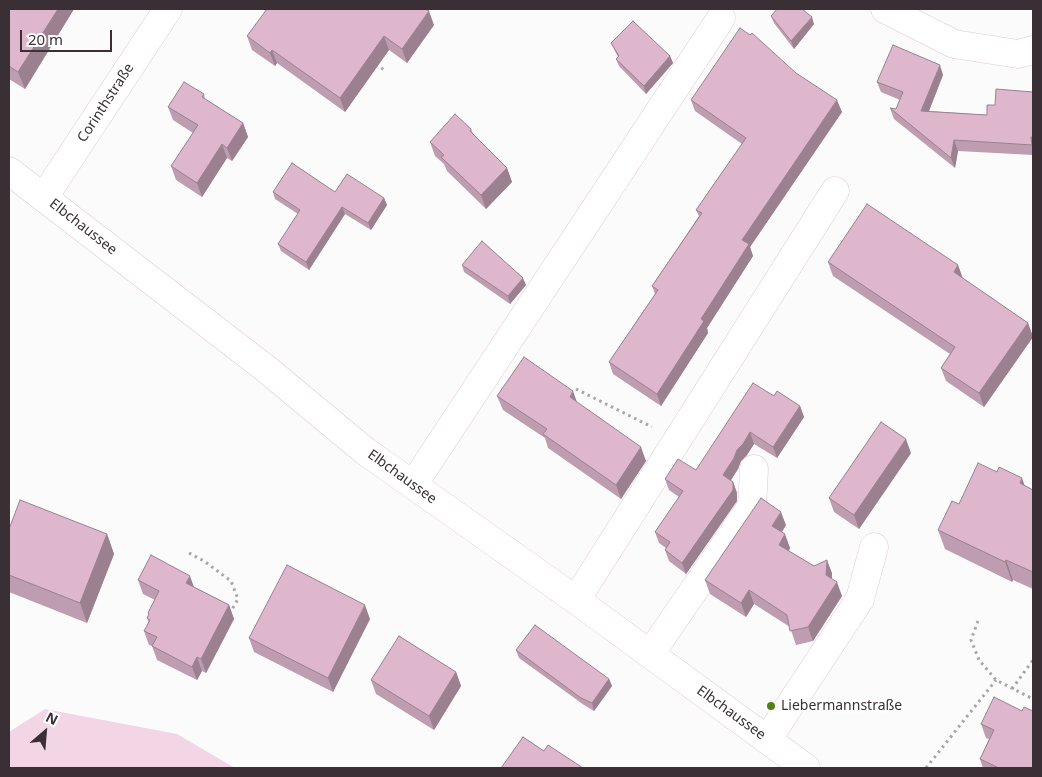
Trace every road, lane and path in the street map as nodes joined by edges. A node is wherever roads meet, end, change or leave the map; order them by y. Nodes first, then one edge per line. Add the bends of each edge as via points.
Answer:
1 (168, 9) edge
2 (885, 9) edge
3 (721, 18) dead end
4 (1033, 50) edge
5 (368, 58) edge
6 (384, 70) dead end
7 (9, 171) edge
8 (835, 191) dead end
9 (44, 196) junction
10 (576, 389) dead end
11 (677, 440) junction
12 (754, 469) dead end
13 (413, 485) junction
14 (874, 547) dead end
15 (189, 553) dead end
16 (576, 600) junction
17 (223, 609) edge
18 (978, 621) dead end
19 (650, 654) junction
20 (1033, 660) edge
21 (996, 680) junction
22 (1012, 689) junction
23 (1033, 699) edge
24 (766, 740) junction
25 (806, 768) edge
26 (926, 768) edge

1 - 9 main road, Corinthstraße
2 - 4 main road via 954,44 1018,54
3 - 13 main road
5 - 6 path
7 - 9 main road, Elbchaussee
8 - 11 main road
9 - 13 main road, Elbchaussee via 265,368 365,451
10 - 11 path
11 - 16 main road
12 - 19 main road via 752,506
13 - 16 main road, Elbchaussee
14 - 24 main road via 860,599
15 - 17 path via 231,581 238,600 231,613
16 - 19 main road, Elbchaussee
18 - 21 path via 971,640 979,660
19 - 24 main road, Elbchaussee
20 - 22 path
21 - 22 path
21 - 26 path
22 - 23 path
24 - 25 main road, Elbchaussee

